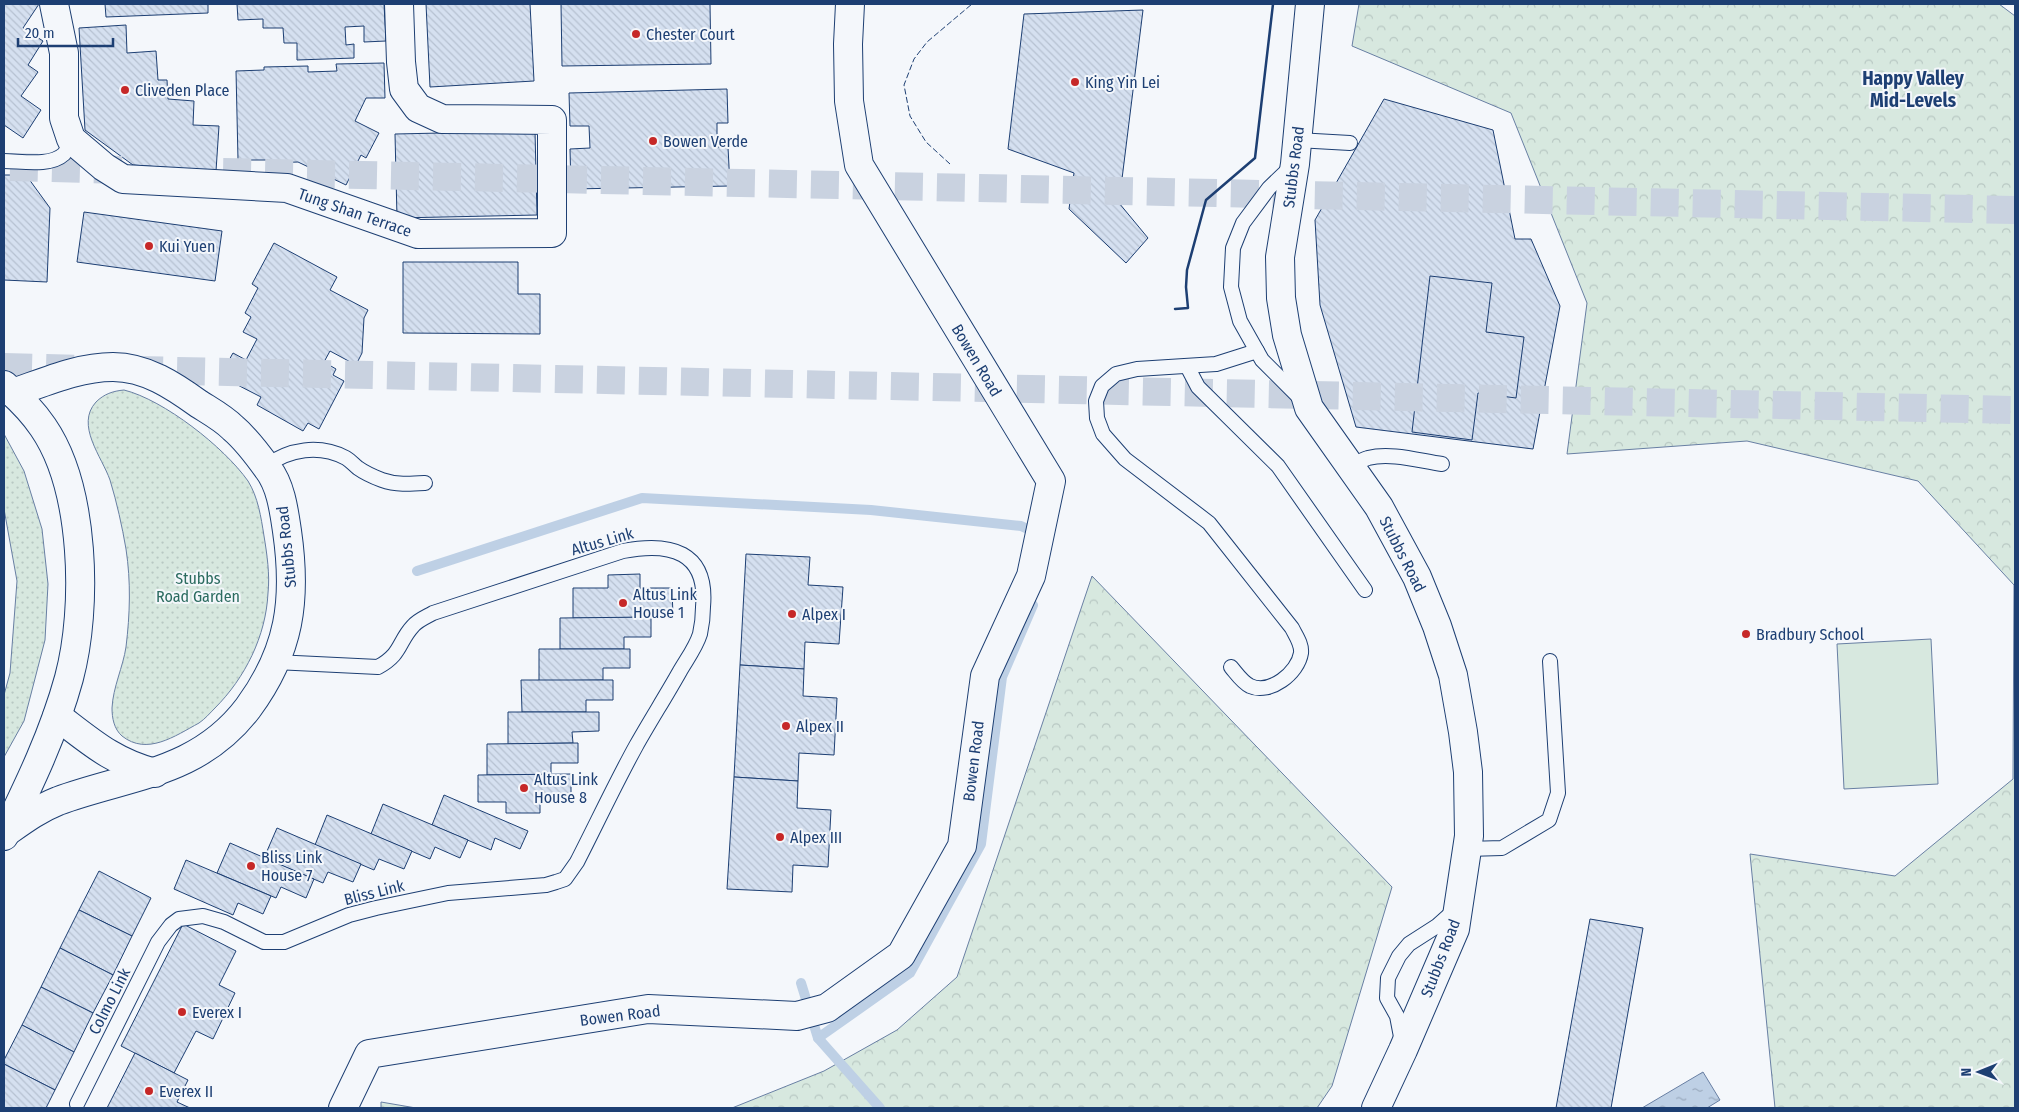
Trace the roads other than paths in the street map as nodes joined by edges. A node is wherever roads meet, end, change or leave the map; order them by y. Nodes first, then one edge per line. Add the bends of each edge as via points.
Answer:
1 (54, 4) edge
2 (399, 4) edge
3 (850, 4) edge
4 (1310, 4) edge
5 (71, 139) junction
6 (1350, 144) dead end
7 (1296, 152) junction
8 (4, 161) edge
9 (1257, 351) junction
10 (1187, 366) junction
11 (8, 389) edge
12 (1309, 408) junction
13 (1442, 464) dead end
14 (266, 466) junction
15 (1350, 466) junction
16 (425, 483) dead end
17 (1365, 590) dead end
18 (1550, 661) dead end
19 (275, 662) junction
20 (1231, 666) dead end
21 (57, 716) junction
22 (155, 773) junction
23 (4, 834) edge
24 (1467, 849) junction
25 (577, 862) joint
26 (1459, 906) junction
27 (180, 919) joint
28 (1403, 1050) junction
29 (76, 1104) dead end
30 (343, 1108) edge
31 (1376, 1108) edge

1 - 5 street via 64,54 64,118
2 - 5 street, Tung Shan Terrace via 404,89 418,108 442,119 552,120 552,233 418,234 286,188 124,179
3 - 30 street, Bowen Road via 849,101 860,165 1051,481 1031,576 984,676 962,846 901,956 827,1008 796,1016 648,1009 369,1054
4 - 7 street, Stubbs Road
5 - 8 lane via 65,153 58,158
6 - 7 lane
7 - 9 lane via 1243,223 1233,248 1231,287 1240,321
7 - 12 street, Stubbs Road via 1280,257 1281,298 1286,335
9 - 10 lane via 1216,364
9 - 12 lane
10 - 17 lane via 1198,387 1278,466
10 - 20 lane via 1137,369 1116,374 1102,386 1096,401 1097,418 1103,434 1125,459 1209,523 1292,628 1301,644 1301,655 1290,674 1268,687 1253,687 1243,682
11 - 14 street, Stubbs Road via 85,370 115,367 147,373 172,385 233,427
11 - 21 street, Stubbs Road via 50,440 63,466 73,504 80,590 77,632
12 - 15 street, Stubbs Road
13 - 15 lane via 1382,457
14 - 16 lane via 297,450 313,450 346,458 358,468 393,484
14 - 19 street, Stubbs Road via 284,504 292,595 285,636
15 - 24 street, Stubbs Road via 1379,507 1417,577 1453,675 1468,772
18 - 24 lane via 1558,793 1549,820 1502,848
19 - 22 street, Stubbs Road via 247,709 218,738 183,761
19 - 25 lane, Altus Link via 378,667 396,654 412,626 433,613 623,551 655,547 680,553 690,560 703,580 700,633 636,746
21 - 22 street via 99,749 124,763
21 - 23 street, Stubbs Road via 34,774
22 - 23 street, Stubbs Road via 57,802 32,814
24 - 26 street, Stubbs Road
25 - 27 lane, Bliss Link via 564,879 551,884 448,894 376,908 340,918 284,942 264,942 214,918 190,916
26 - 28 street, Stubbs Road via 1455,929
26 - 28 lane via 1437,926 1409,944 1388,978 1387,998 1397,1016
27 - 29 lane, Colmo Link via 158,942
28 - 31 street, Stubbs Road

